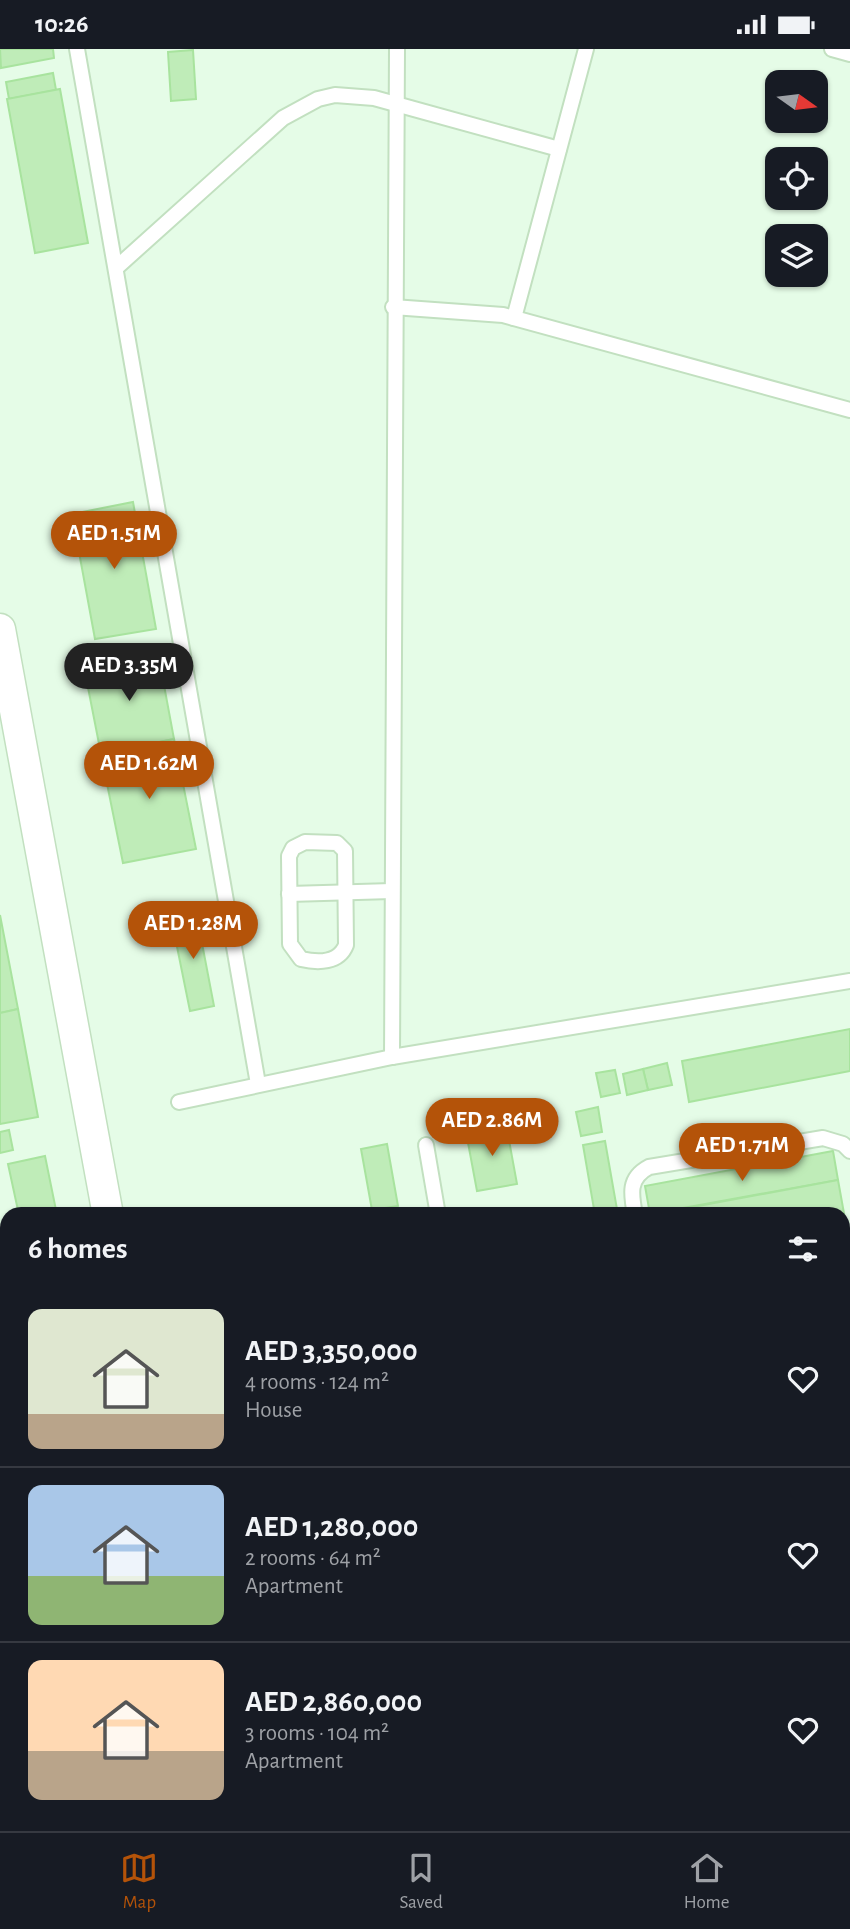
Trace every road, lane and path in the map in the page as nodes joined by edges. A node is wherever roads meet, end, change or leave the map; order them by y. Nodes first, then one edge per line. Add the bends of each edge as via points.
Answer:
1 (77, 49) edge
2 (397, 49) edge
3 (586, 49) edge
4 (832, 49) edge
5 (850, 54) edge
6 (396, 104) junction
7 (559, 149) junction
8 (116, 268) junction
9 (393, 307) junction
10 (514, 318) junction
11 (850, 409) edge
12 (1, 636) edge
13 (392, 891) junction
14 (346, 892) junction
15 (289, 894) junction
16 (850, 981) edge
17 (392, 1056) junction
18 (258, 1084) junction
19 (179, 1102) dead end
20 (426, 1145) dead end
21 (850, 1151) edge
22 (107, 1207) edge
23 (437, 1207) edge
24 (634, 1207) edge

1 - 8 lane
2 - 6 lane
3 - 7 lane
4 - 5 lane
6 - 7 lane
6 - 8 lane via 335,95 298,107
6 - 9 lane
7 - 10 lane
8 - 18 lane
9 - 10 lane
9 - 13 lane
10 - 11 lane
12 - 22 street
13 - 14 lane
13 - 17 lane
14 - 15 lane
14 - 15 lane via 342,846 305,842 289,856
14 - 15 lane via 346,945 340,956 330,960 306,960 292,951
16 - 17 lane
17 - 18 lane
18 - 19 lane
20 - 23 lane
21 - 24 lane via 822,1138 649,1167 632,1183

